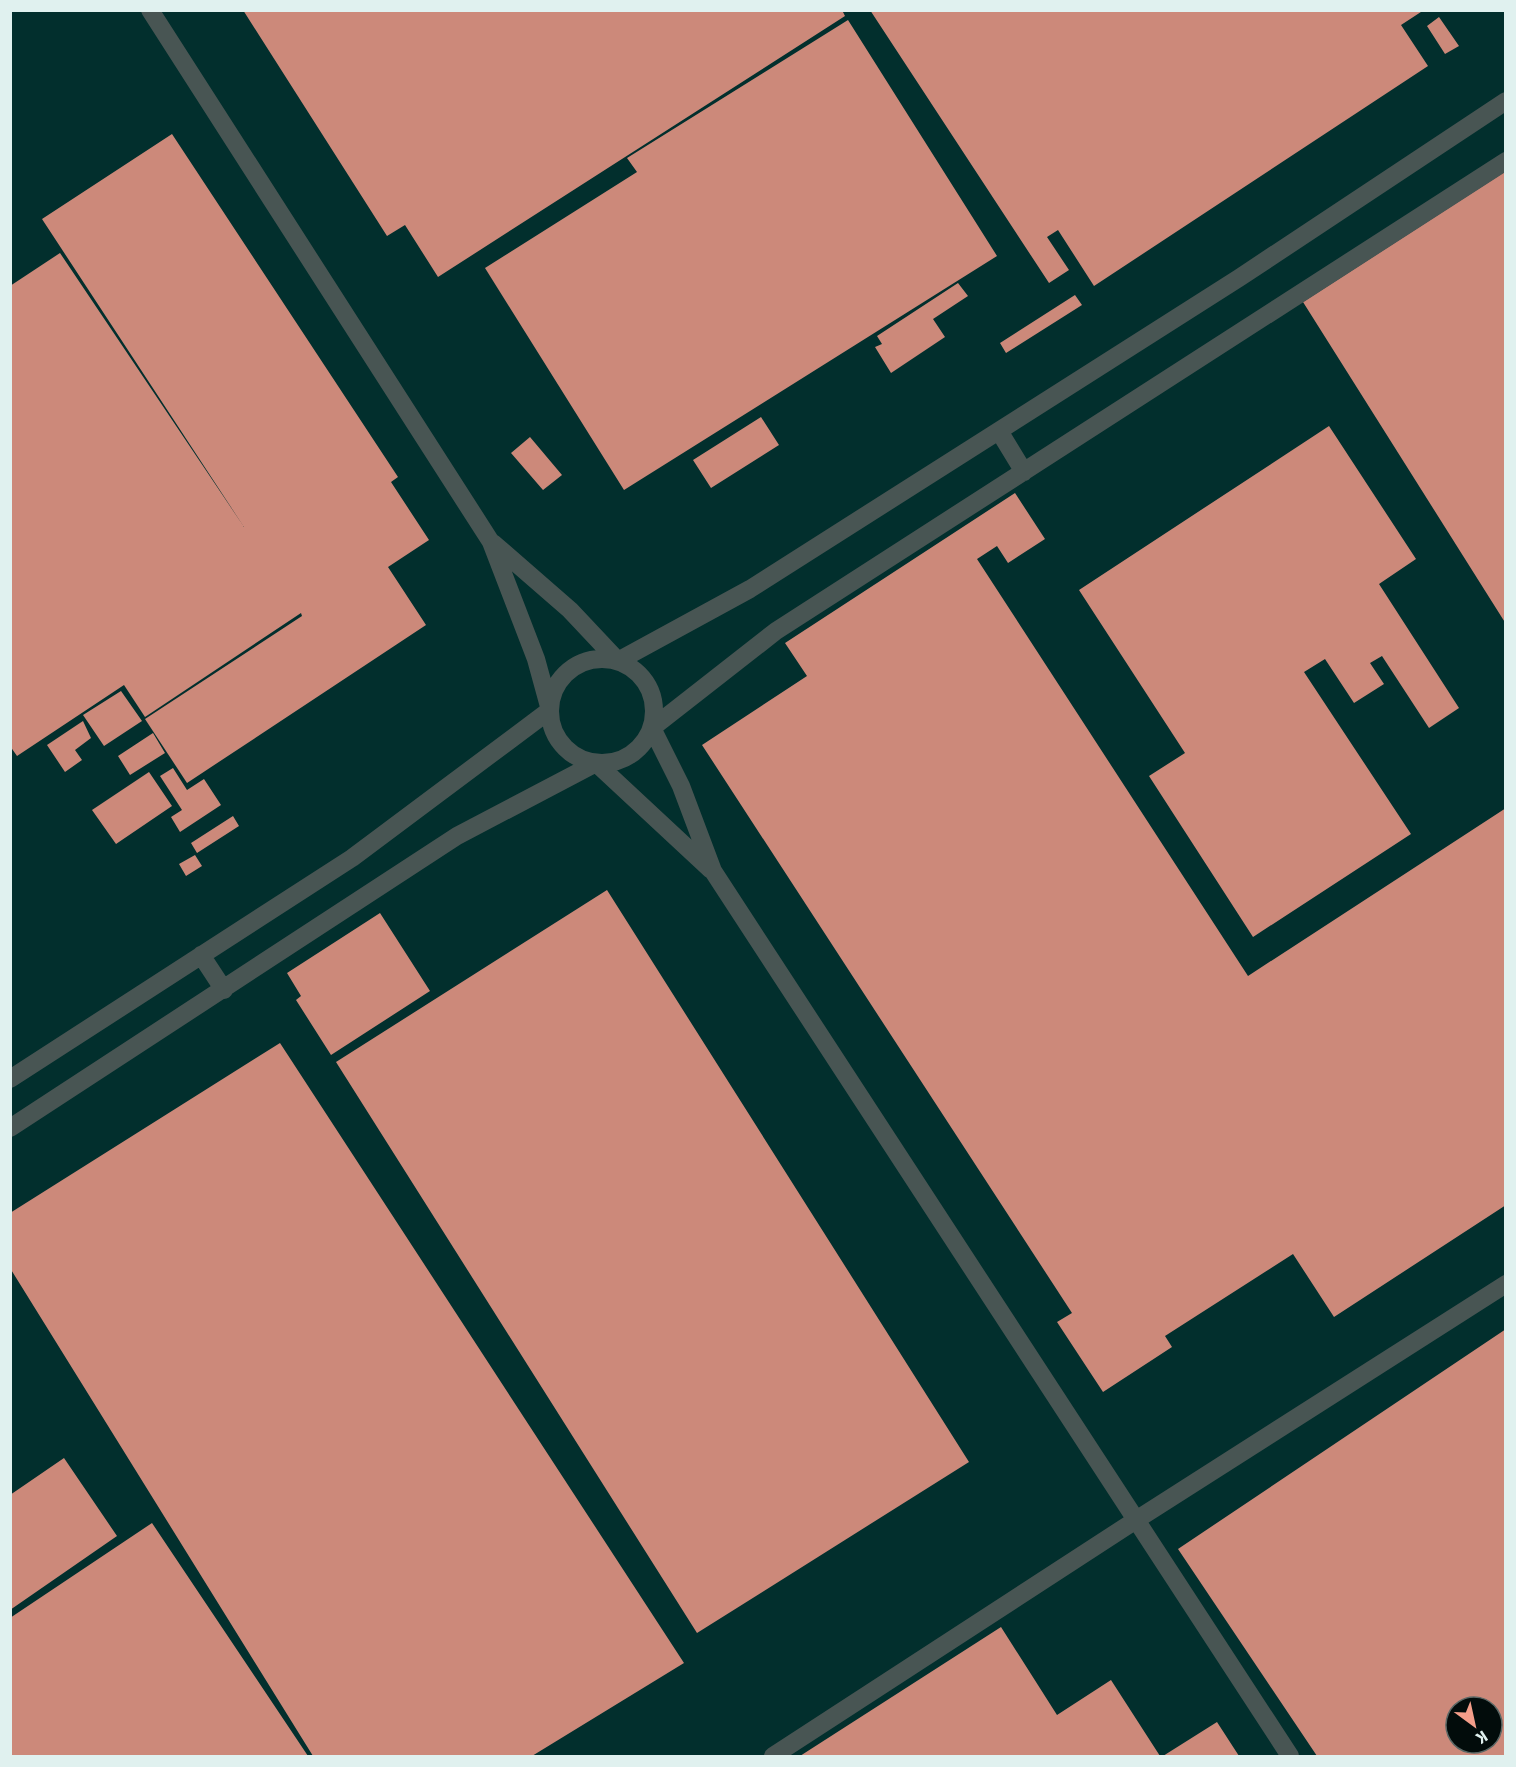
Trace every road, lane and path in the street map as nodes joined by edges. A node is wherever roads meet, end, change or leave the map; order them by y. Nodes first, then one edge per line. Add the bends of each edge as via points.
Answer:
1 (150, 10) edge
2 (1506, 101) edge
3 (1506, 161) edge
4 (999, 431) junction
5 (1024, 472) junction
6 (491, 542) junction
7 (618, 661) junction
8 (550, 710) junction
9 (652, 728) junction
10 (596, 763) junction
11 (713, 871) junction
12 (201, 955) junction
13 (224, 990) junction
14 (10, 1079) edge
15 (10, 1128) edge
16 (1506, 1284) edge
17 (1136, 1520) junction
18 (773, 1756) edge
19 (1290, 1756) edge

1 - 6 street
2 - 4 street
3 - 5 street
4 - 5 street
4 - 7 street via 750,589
5 - 9 street via 776,631
6 - 7 street via 570,610
6 - 8 street via 536,659
7 - 8 street via 603,658 576,666 554,691
7 - 9 street via 634,669 650,688 655,706
8 - 10 street via 560,742 579,758
8 - 12 street via 352,858
9 - 10 street via 642,746 628,757
9 - 11 street via 681,786
10 - 11 street
10 - 13 street via 457,836
11 - 17 street
12 - 13 street
12 - 14 street
13 - 15 street
16 - 17 street
17 - 18 street
17 - 19 street

